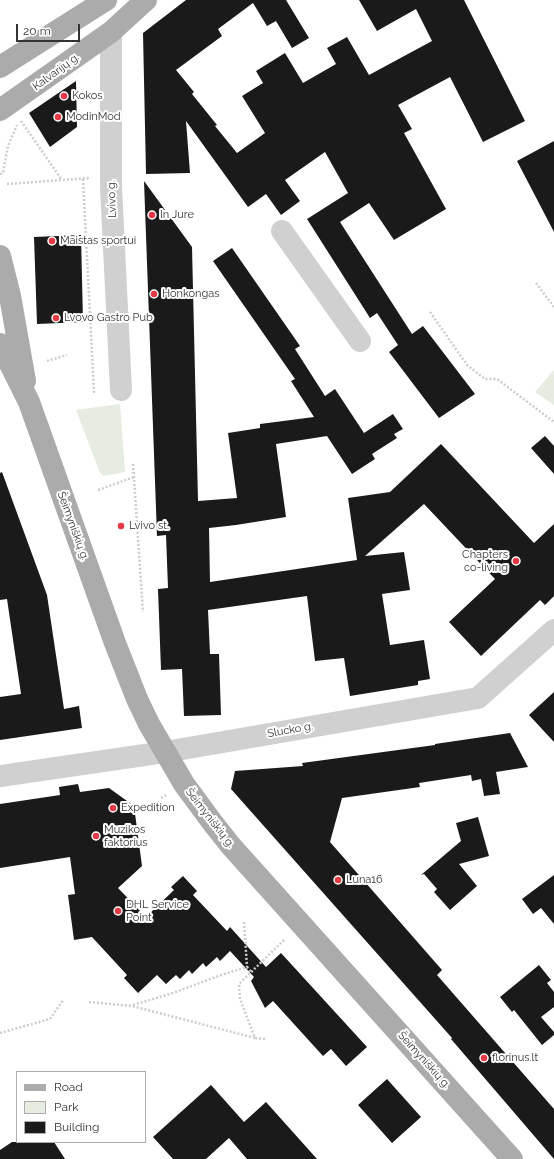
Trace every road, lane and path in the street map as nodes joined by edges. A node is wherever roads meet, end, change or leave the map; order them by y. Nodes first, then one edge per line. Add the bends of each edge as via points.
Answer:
1 (106, 0) edge
2 (146, 0) edge
3 (111, 32) junction
4 (0, 67) edge
5 (10, 115) edge
6 (111, 176) junction
7 (83, 179) junction
8 (62, 180) junction
9 (7, 184) dead end
10 (282, 231) dead end
11 (0, 256) edge
12 (536, 283) dead end
13 (554, 307) edge
14 (430, 312) dead end
15 (360, 341) dead end
16 (0, 344) edge
17 (68, 355) dead end
18 (47, 361) dead end
19 (121, 390) dead end
20 (94, 393) dead end
21 (29, 402) junction
22 (554, 422) edge
23 (133, 464) dead end
24 (134, 477) junction
25 (98, 490) dead end
26 (143, 612) dead end
27 (554, 630) edge
28 (165, 752) junction
29 (0, 776) edge
30 (244, 922) dead end
31 (286, 939) dead end
32 (247, 967) junction
33 (251, 972) junction
34 (63, 1000) dead end
35 (89, 1002) dead end
36 (132, 1006) junction
37 (0, 1034) edge
38 (255, 1038) junction
39 (265, 1039) dead end
40 (512, 1159) edge

1 - 4 main road
2 - 3 main road, Kalvarijų g.
3 - 5 main road, Kalvarijų g.
3 - 6 street, Lvivo g.
5 - 8 path
6 - 7 path
6 - 19 street, Lvivo g.
7 - 8 path
7 - 20 path
8 - 9 path
10 - 15 street
11 - 21 main road, Šeimyniškių g. via 10,296
12 - 13 path
14 - 22 path via 467,365 484,379 497,379
16 - 21 main road, Šeimyniškių g.
17 - 18 path
21 - 28 main road, Šeimyniškių g. via 115,644 149,724
23 - 24 path
24 - 25 path
24 - 26 path
27 - 28 street, Slucko g. via 478,698
28 - 29 street, Slucko g.
28 - 40 main road, Šeimyniškių g. via 194,800 231,846
30 - 32 path
31 - 33 path
32 - 33 path
32 - 36 path
33 - 38 path via 239,984 240,999
34 - 37 path via 50,1019
35 - 36 path
36 - 38 path
38 - 39 path

